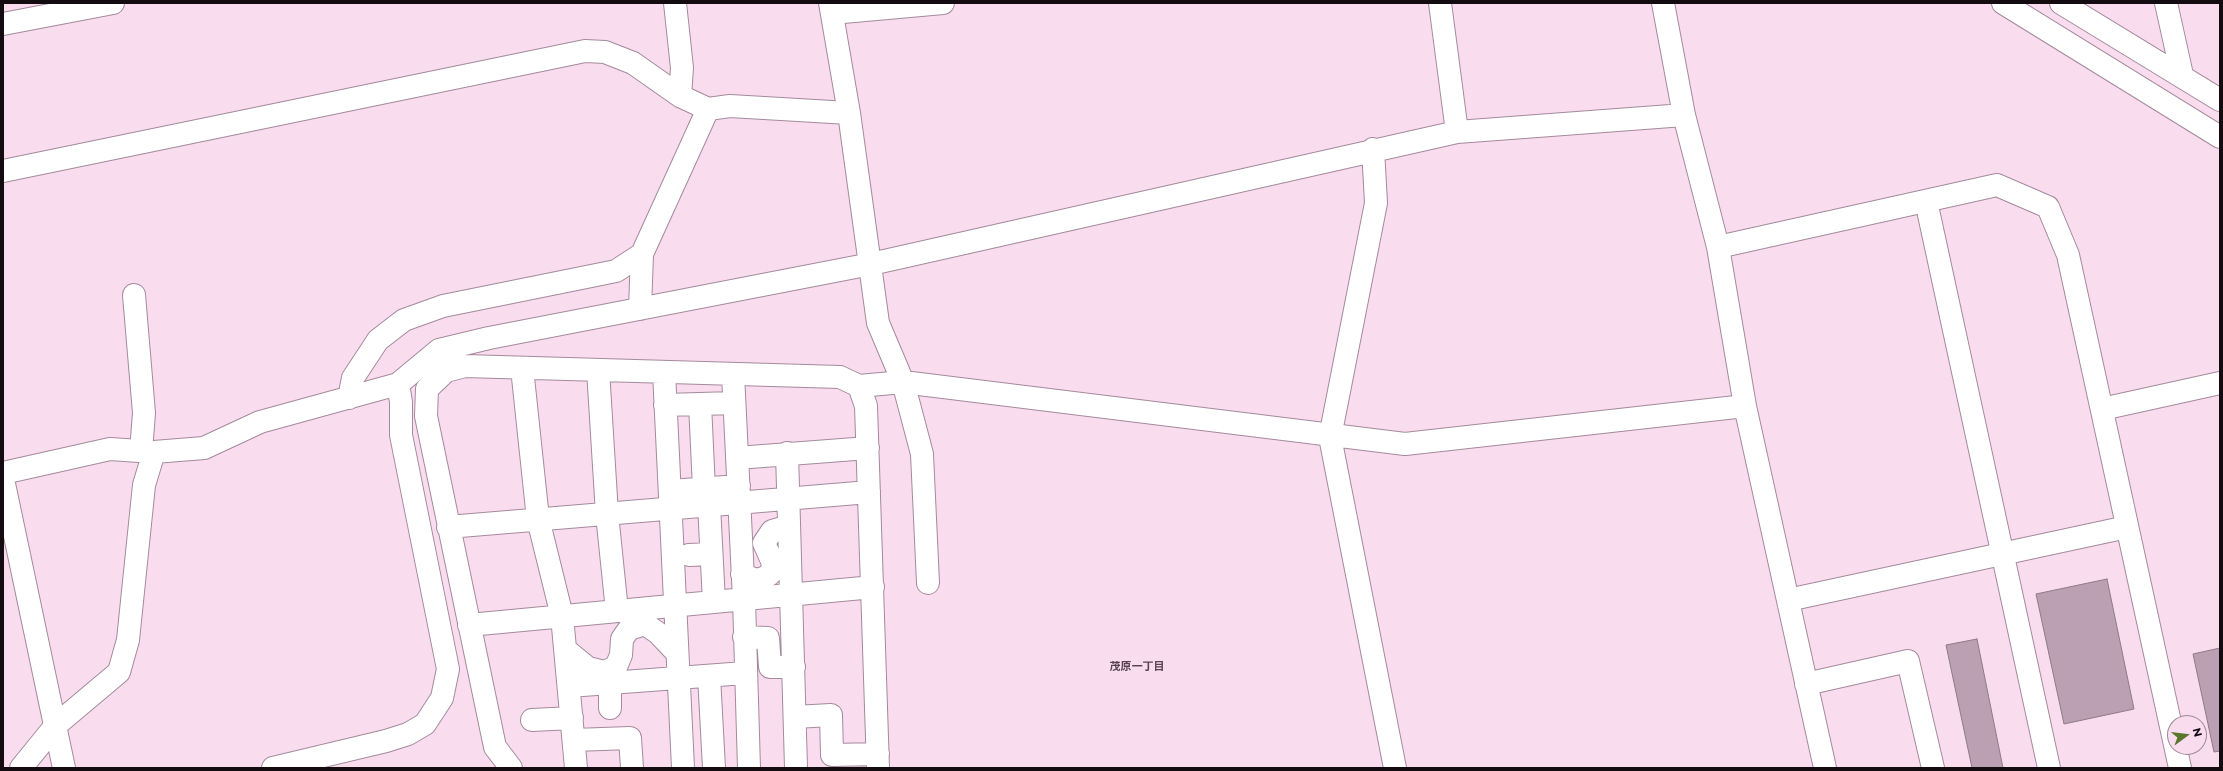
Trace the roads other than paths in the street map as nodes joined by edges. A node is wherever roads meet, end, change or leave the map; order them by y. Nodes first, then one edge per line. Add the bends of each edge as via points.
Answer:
1 (113, 3) edge
2 (675, 3) edge
3 (943, 3) edge
4 (1440, 3) edge
5 (1663, 3) edge
6 (2003, 3) edge
7 (2061, 3) edge
8 (2166, 3) edge
9 (831, 8) edge
10 (3, 24) edge
11 (2182, 75) junction
12 (680, 96) junction
13 (2220, 100) edge
14 (708, 108) junction
15 (849, 113) junction
16 (1684, 115) junction
17 (1457, 132) junction
18 (2220, 137) edge
19 (1373, 149) junction
20 (3, 171) edge
21 (1926, 201) junction
22 (1718, 246) junction
23 (642, 254) junction
24 (871, 264) junction
25 (134, 295) dead end
26 (640, 309) junction
27 (522, 368) junction
28 (598, 370) junction
29 (664, 372) junction
30 (732, 374) junction
31 (903, 382) junction
32 (2220, 383) edge
33 (398, 384) junction
34 (859, 386) junction
35 (349, 398) junction
36 (700, 404) junction
37 (734, 404) junction
38 (665, 405) junction
39 (1744, 406) junction
40 (2102, 409) junction
41 (1330, 436) junction
42 (868, 448) junction
43 (147, 452) junction
44 (786, 453) junction
45 (737, 458) junction
46 (3, 473) edge
47 (3, 479) edge
48 (869, 492) junction
49 (739, 494) junction
50 (706, 497) junction
51 (788, 499) junction
52 (670, 500) junction
53 (607, 514) junction
54 (538, 519) junction
55 (789, 526) junction
56 (448, 527) junction
57 (2127, 527) junction
58 (711, 554) junction
59 (689, 555) dead end
60 (2003, 555) junction
61 (742, 574) junction
62 (928, 583) dead end
63 (873, 587) junction
64 (792, 595) junction
65 (744, 599) junction
66 (1788, 600) junction
67 (714, 602) junction
68 (675, 606) junction
69 (617, 611) junction
70 (562, 616) junction
71 (469, 625) junction
72 (744, 637) junction
73 (566, 650) junction
74 (677, 653) junction
75 (794, 667) junction
76 (746, 673) junction
77 (710, 676) junction
78 (677, 679) junction
79 (610, 684) junction
80 (1806, 684) junction
81 (569, 686) junction
82 (610, 708) dead end
83 (795, 717) junction
84 (572, 718) junction
85 (532, 720) dead end
86 (56, 725) junction
87 (574, 740) junction
88 (878, 761) edge
89 (21, 768) edge
90 (64, 768) edge
91 (273, 768) edge
92 (511, 768) edge
93 (576, 768) edge
94 (632, 768) edge
95 (683, 768) edge
96 (714, 768) edge
97 (749, 768) edge
98 (796, 768) edge
99 (1395, 768) edge
100 (1825, 768) edge
101 (1932, 768) edge
102 (2049, 768) edge
103 (2180, 768) edge

1 - 10 street
2 - 12 street via 682,68
3 - 9 street
4 - 17 street
5 - 16 street
6 - 18 street
7 - 11 street via 2136,50
8 - 11 street
9 - 15 street
11 - 13 street
12 - 14 street
12 - 20 street via 633,63 605,52 585,51
14 - 15 street via 730,106
14 - 23 street
15 - 24 street
16 - 17 street
16 - 22 street
17 - 19 street
19 - 24 street
19 - 41 street via 1376,203
21 - 22 street
21 - 40 street via 1998,185 2048,207 2068,255
21 - 60 street
22 - 39 street
23 - 26 street
23 - 35 street via 616,271 443,306 404,320 378,340 353,378
24 - 26 street
24 - 31 street via 878,323
25 - 43 street
26 - 33 street via 439,350
27 - 28 street
27 - 54 street
27 - 56 street via 465,366 446,371 427,390 426,416
28 - 29 street
28 - 53 street
29 - 30 street
29 - 38 street
30 - 34 street via 840,377
30 - 37 street
31 - 34 street
31 - 41 street
31 - 62 street via 922,454
32 - 40 street
33 - 35 street
33 - 91 street via 401,435 448,669 442,698 425,724 408,734
34 - 42 street via 866,406
35 - 43 street via 260,422 204,448
36 - 37 street
36 - 38 street
36 - 50 street via 695,454
37 - 45 street
38 - 52 street
39 - 41 street via 1405,444
39 - 66 street
40 - 57 street
41 - 99 street
42 - 44 street
42 - 48 street
43 - 46 street via 110,448
43 - 86 street via 128,640 119,672
44 - 45 street
44 - 51 street
45 - 49 street
47 - 86 street
48 - 51 street
48 - 63 street
49 - 50 street
49 - 51 street
49 - 61 street
50 - 52 street
50 - 58 street
51 - 55 street
52 - 53 street
52 - 68 street
53 - 54 street
53 - 69 street
54 - 56 street
54 - 70 street
55 - 61 street via 772,530 764,543 772,561 773,568 770,574 756,580
55 - 64 street
56 - 71 street
57 - 60 street
57 - 103 street
58 - 59 street
58 - 67 street
60 - 66 street
60 - 102 street
61 - 65 street
63 - 64 street
63 - 88 street
64 - 65 street
64 - 75 street
65 - 67 street
65 - 72 street
66 - 80 street
67 - 68 street
68 - 69 street
68 - 74 street
69 - 70 street
70 - 71 street
70 - 73 street
71 - 92 street via 494,747
72 - 75 street via 768,638 770,667
72 - 76 street
73 - 74 street via 588,668 604,672 616,667 621,655 622,639 629,629 645,624 658,633
73 - 81 street
74 - 78 street
75 - 83 street
76 - 77 street
76 - 97 street
77 - 78 street
77 - 96 street
78 - 79 street
78 - 95 street
79 - 81 street
79 - 82 street
80 - 100 street
80 - 101 street via 1908,661
81 - 84 street
83 - 88 street via 831,715 832,755
83 - 98 street
84 - 85 street
84 - 87 street
86 - 89 street
86 - 90 street
87 - 93 street
87 - 94 street via 630,738

